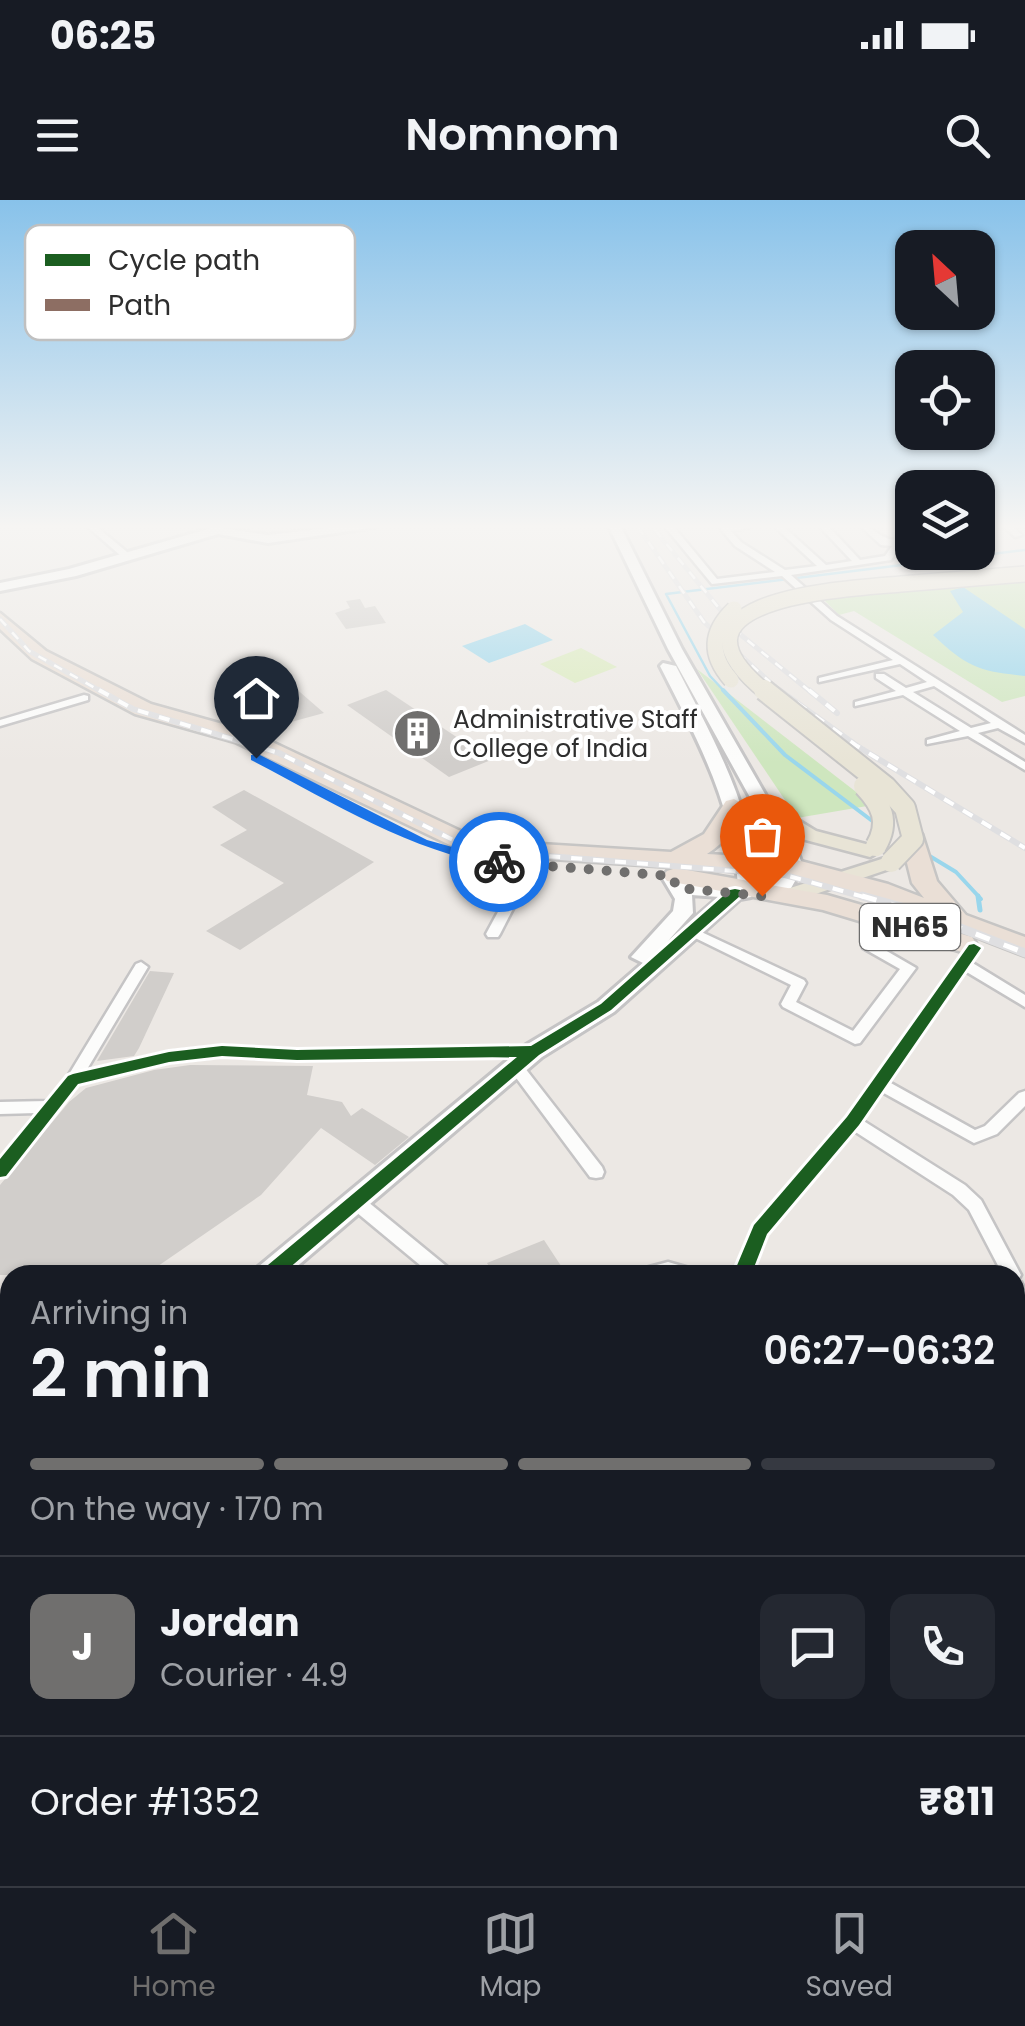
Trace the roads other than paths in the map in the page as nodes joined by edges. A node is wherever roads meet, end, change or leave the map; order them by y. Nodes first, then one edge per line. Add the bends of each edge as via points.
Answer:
1 (639, 606) edge
2 (654, 606) edge
3 (740, 606) edge
4 (762, 606) edge
5 (820, 606) edge
6 (0, 619) edge
7 (1, 645) edge
8 (901, 661) junction
9 (880, 676) dead end
10 (822, 680) dead end
11 (935, 683) junction
12 (904, 692) junction
13 (84, 698) junction
14 (859, 704) dead end
15 (121, 707) junction
16 (0, 723) edge
17 (1000, 724) junction
18 (966, 732) junction
19 (1024, 739) edge
20 (931, 742) dead end
21 (1025, 768) edge
22 (762, 804) junction
23 (734, 806) junction
24 (913, 838) junction
25 (879, 853) junction
26 (530, 864) junction
27 (803, 869) junction
28 (674, 874) junction
29 (843, 880) junction
30 (744, 881) junction
31 (785, 894) junction
32 (875, 907) junction
33 (690, 932) junction
34 (494, 934) dead end
35 (966, 945) junction
36 (1025, 947) edge
37 (141, 967) dead end
38 (1025, 968) edge
39 (1025, 1002) edge
40 (588, 1016) junction
41 (525, 1059) junction
42 (73, 1080) junction
43 (879, 1083) junction
44 (1025, 1098) edge
45 (51, 1107) junction
46 (0, 1108) edge
47 (852, 1122) junction
48 (0, 1171) edge
49 (596, 1172) dead end
50 (356, 1202) junction
51 (280, 1265) edge
52 (433, 1265) edge
53 (746, 1265) edge
54 (1007, 1265) edge

1 - 23 main road
2 - 22 main road
3 - 25 main road, bridge via 718,625 712,648 722,671 882,807 886,829
4 - 24 main road, bridge via 732,633 732,655 741,670 886,787 905,808
5 - 8 street
6 - 15 highway, NH65 via 39,655
7 - 13 highway, NH65
8 - 10 street
8 - 11 street
9 - 12 street
11 - 12 street
11 - 17 street
12 - 14 street
12 - 18 street
13 - 15 highway, NH65
13 - 16 street
15 - 26 highway, NH65 via 256,758 442,851
15 - 28 highway, NH65 via 243,737 460,842
17 - 18 street
17 - 19 street
18 - 20 street
18 - 21 street
22 - 25 main road via 810,835
22 - 27 main road
23 - 28 highway via 723,832
23 - 30 main road
24 - 25 main road, bridge
24 - 35 highway via 925,884
25 - 27 main road
25 - 29 main road
26 - 28 highway, NH65
26 - 34 street
27 - 29 highway
27 - 30 highway, NH65
27 - 31 main road
28 - 30 highway, NH65
28 - 40 main road via 683,913
29 - 31 main road
29 - 32 highway
30 - 31 highway, NH65
30 - 32 main road
30 - 33 main road
31 - 32 highway, NH65
32 - 33 street via 870,948 909,968 856,1039 788,1004 799,983
32 - 35 highway, NH65
33 - 40 main road
35 - 36 highway, NH65
35 - 38 highway, NH65
35 - 39 street
35 - 43 street
37 - 42 street
40 - 41 main road
41 - 42 street via 222,1051 169,1056
41 - 49 street
41 - 50 main road
42 - 45 street
43 - 44 street via 974,1138
43 - 47 street
45 - 46 street
45 - 48 street
47 - 53 street via 760,1230
47 - 54 street via 975,1205
50 - 51 main road
50 - 52 street

